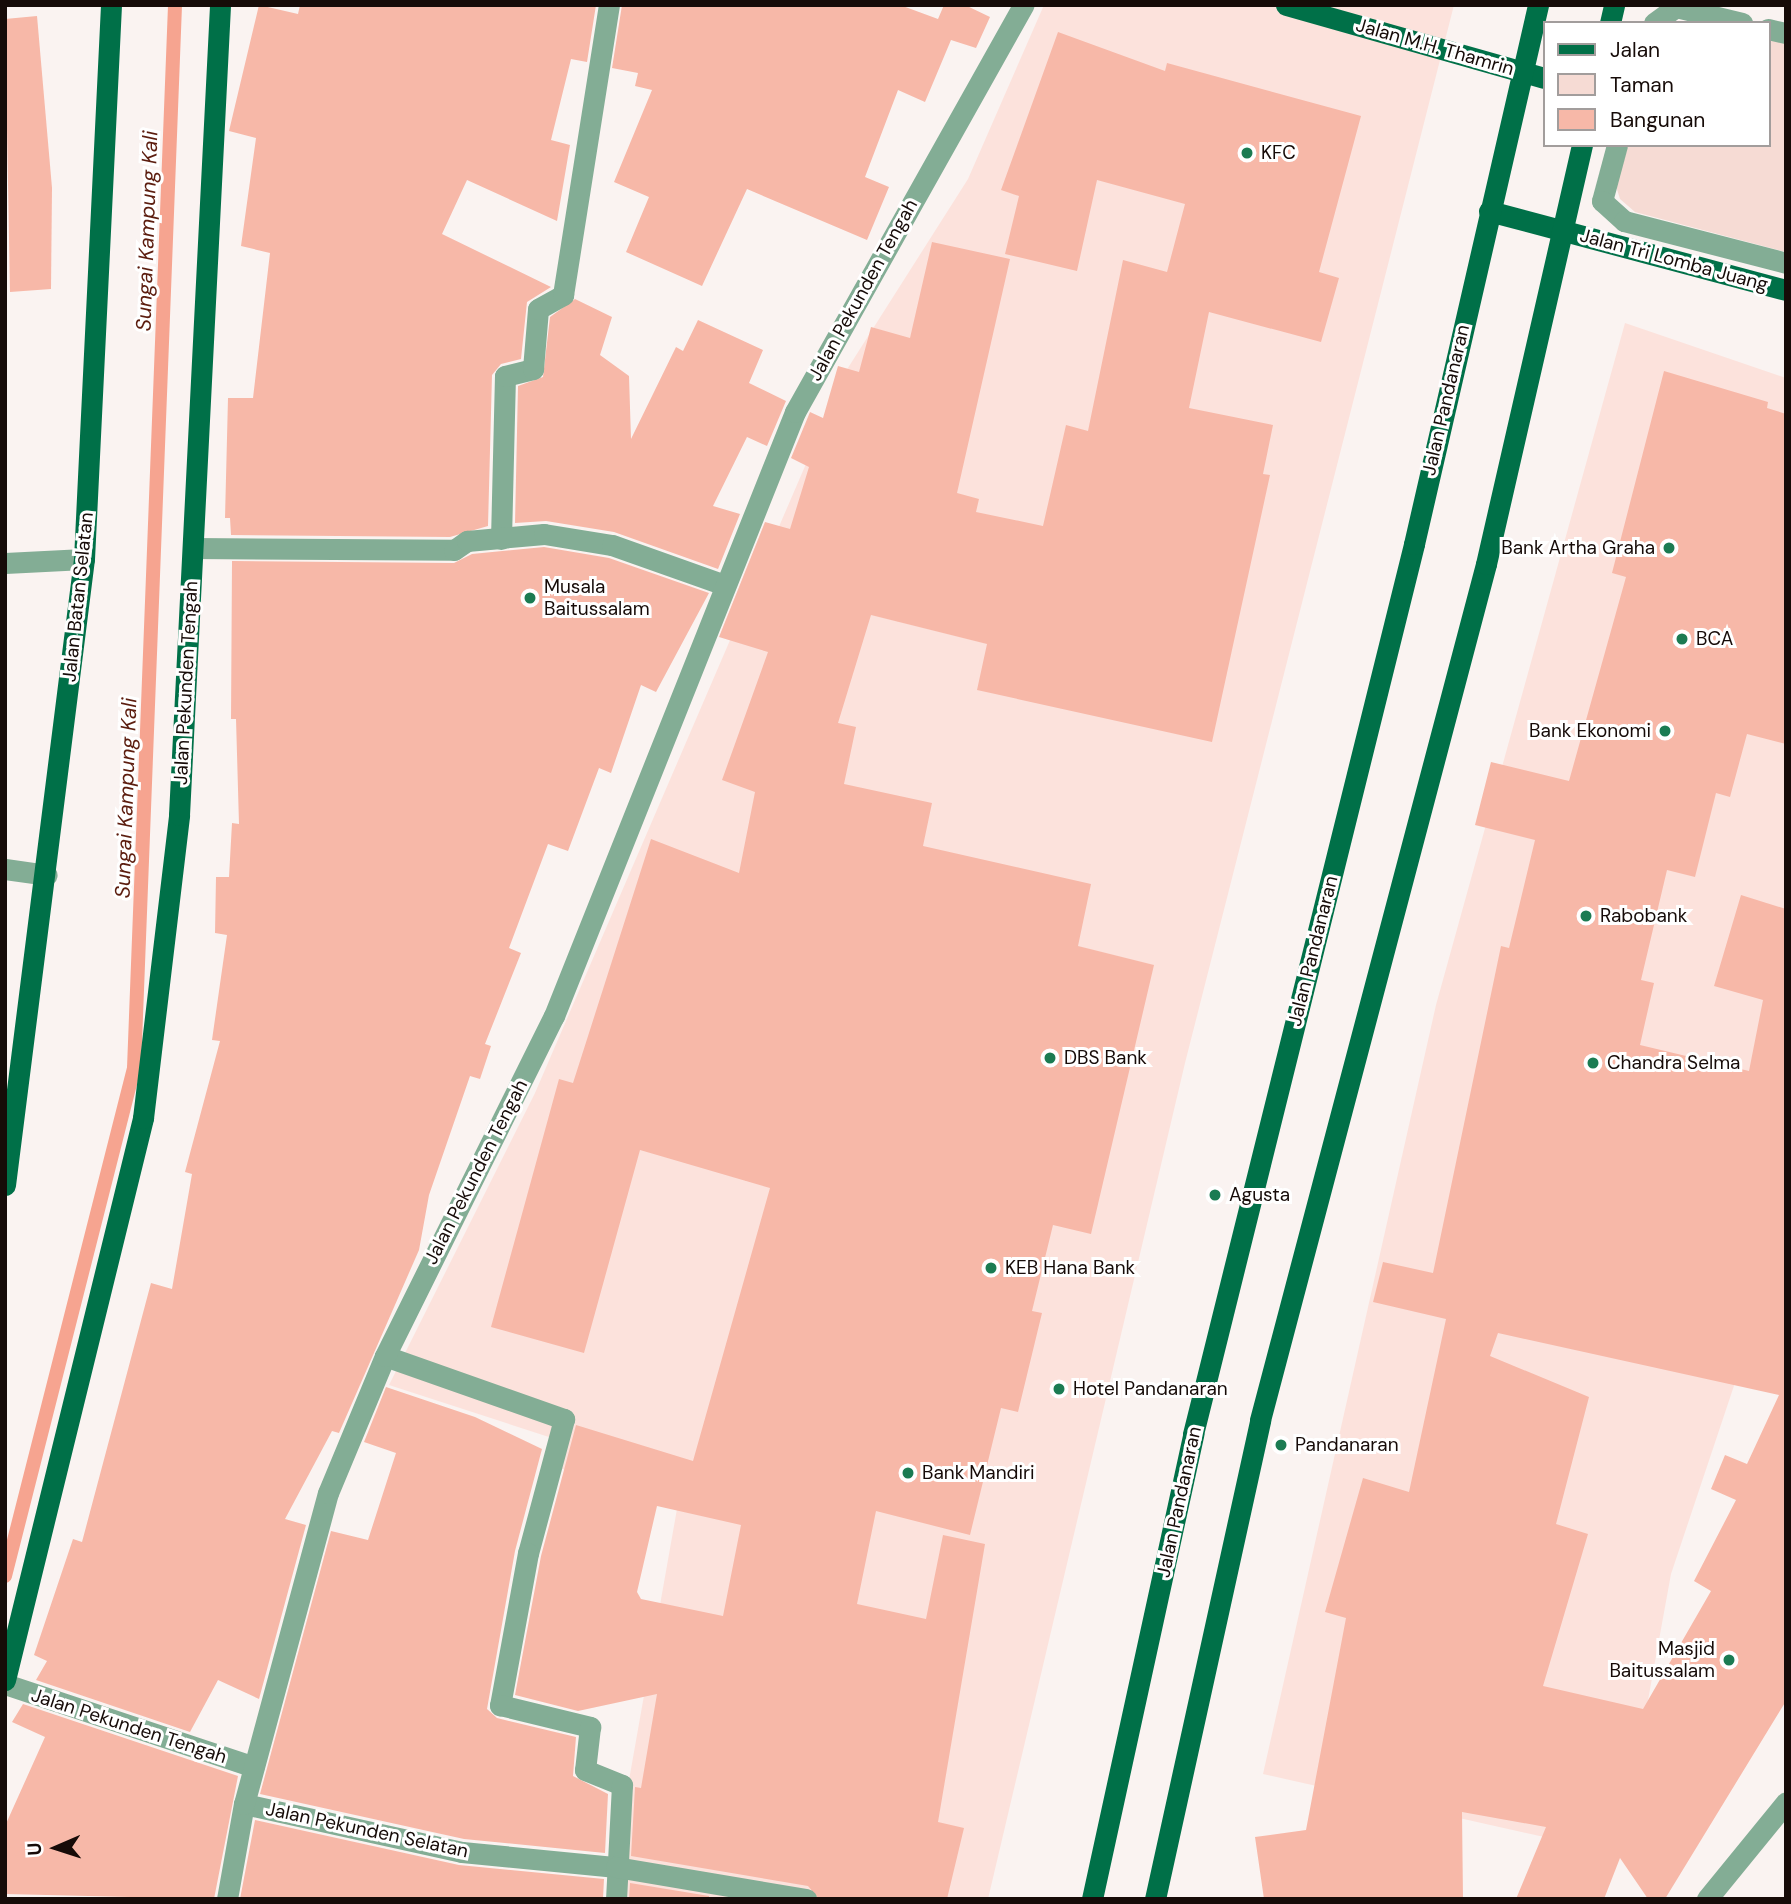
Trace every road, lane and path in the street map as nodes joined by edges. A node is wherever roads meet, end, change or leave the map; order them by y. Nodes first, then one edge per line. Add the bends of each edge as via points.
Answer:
1 (111, 5) edge
2 (220, 5) edge
3 (609, 5) edge
4 (1023, 5) edge
5 (1286, 5) edge
6 (1538, 5) edge
7 (1657, 21) edge
8 (1734, 21) edge
9 (1522, 71) junction
10 (1542, 77) edge
11 (1582, 147) edge
12 (1616, 147) edge
13 (1489, 211) junction
14 (1563, 231) junction
15 (1786, 263) edge
16 (1786, 290) edge
17 (501, 539) junction
18 (193, 548) junction
19 (84, 559) junction
20 (5, 563) edge
21 (722, 583) junction
22 (5, 869) edge
23 (47, 875) junction
24 (5, 1185) edge
25 (385, 1356) junction
26 (5, 1682) edge
27 (254, 1767) junction
28 (1786, 1802) edge
29 (244, 1804) junction
30 (616, 1867) junction
31 (227, 1899) edge
32 (616, 1899) edge
33 (806, 1899) edge
34 (1092, 1899) edge
35 (1154, 1899) edge
36 (1707, 1899) edge

1 - 19 main road, Jalan Batan Selatan
2 - 18 main road, Jalan Pekunden Tengah
3 - 17 street via 563,295 538,309 534,369 505,376
4 - 21 street, Jalan Pekunden Tengah via 794,412
5 - 9 main road, Jalan M.H. Thamrin
6 - 9 main road, Jalan Pandanaran
7 - 8 street via 1676,7
9 - 10 main road, Jalan M.H. Thamrin
9 - 13 main road, Jalan Pandanaran
11 - 14 main road
12 - 15 street via 1602,201 1625,221
13 - 14 main road, Jalan Tri Lomba Juang
13 - 34 main road, Jalan Pandanaran via 1414,544 1193,1434
14 - 16 main road, Jalan Tri Lomba Juang
14 - 35 main road via 1486,564 1260,1420
17 - 18 street via 467,541 454,550
17 - 21 street via 544,534 612,545
18 - 26 main road, Jalan Pekunden Tengah via 179,815 143,1118
19 - 20 street
19 - 23 main road, Jalan Batan Selatan
21 - 25 street, Jalan Pekunden Tengah via 554,1016
22 - 23 street
23 - 24 main road, Jalan Batan Selatan
25 - 27 street, Jalan Pekunden Tengah via 328,1493
25 - 30 street via 564,1419 528,1553 500,1705 590,1727 585,1770 622,1785
26 - 27 street, Jalan Pekunden Tengah
27 - 29 street, Jalan Pekunden Tengah
28 - 36 street
29 - 30 street, Jalan Pekunden Selatan via 462,1852
29 - 31 street, Jalan Pekunden Tengah
30 - 32 street
30 - 33 street, Jalan Pekunden Selatan

